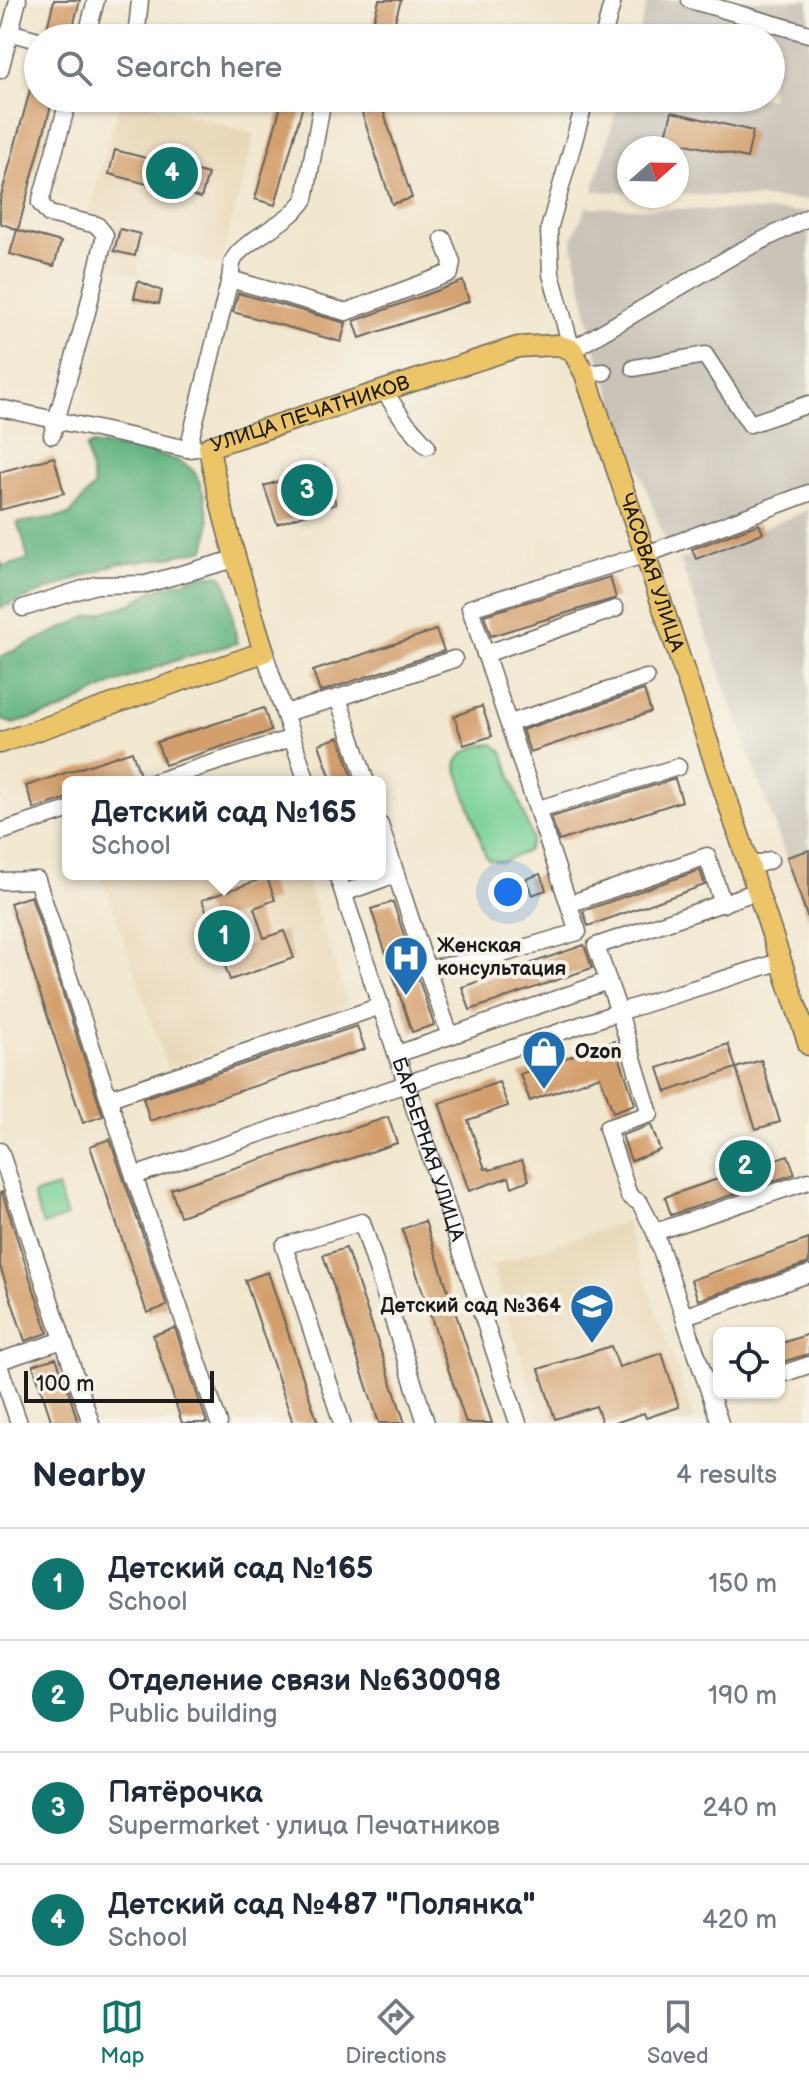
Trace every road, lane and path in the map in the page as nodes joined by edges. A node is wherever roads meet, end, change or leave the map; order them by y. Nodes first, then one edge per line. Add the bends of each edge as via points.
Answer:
1 (18, 0) edge
2 (96, 0) edge
3 (140, 0) edge
4 (613, 0) edge
5 (690, 0) edge
6 (90, 24) edge
7 (138, 24) edge
8 (607, 24) edge
9 (774, 24) edge
10 (785, 27) edge
11 (9, 32) junction
12 (809, 34) edge
13 (24, 36) edge
14 (0, 70) edge
15 (65, 112) edge
16 (321, 112) edge
17 (582, 112) edge
18 (809, 217) edge
19 (443, 239) dead end
20 (230, 279) junction
21 (572, 350) junction
22 (634, 368) dead end
23 (384, 391) junction
24 (809, 404) edge
25 (0, 408) edge
26 (54, 428) junction
27 (427, 446) dead end
28 (209, 447) junction
29 (188, 449) junction
30 (809, 493) edge
31 (647, 554) junction
32 (235, 559) junction
33 (23, 608) dead end
34 (615, 609) dead end
35 (264, 652) junction
36 (485, 654) junction
37 (454, 659) dead end
38 (646, 678) dead end
39 (338, 698) junction
40 (284, 713) junction
41 (510, 723) junction
42 (292, 738) junction
43 (0, 743) edge
44 (678, 767) dead end
45 (173, 776) edge
46 (305, 776) edge
47 (364, 776) edge
48 (538, 809) junction
49 (62, 812) edge
50 (0, 832) edge
51 (386, 843) edge
52 (396, 874) junction
53 (386, 878) edge
54 (339, 880) edge
55 (380, 880) edge
56 (0, 881) edge
57 (758, 891) junction
58 (344, 893) junction
59 (569, 904) junction
60 (723, 904) junction
61 (782, 961) junction
62 (427, 969) junction
63 (608, 981) junction
64 (381, 1006) junction
65 (803, 1006) edge
66 (619, 1012) junction
67 (450, 1036) junction
68 (809, 1045) edge
69 (397, 1054) junction
70 (406, 1084) junction
71 (110, 1098) junction
72 (0, 1151) edge
73 (134, 1176) junction
74 (809, 1181) edge
75 (655, 1232) junction
76 (809, 1274) edge
77 (685, 1316) junction
78 (63, 1340) junction
79 (0, 1361) edge
80 (809, 1365) edge
81 (0, 1368) edge
82 (785, 1373) edge
83 (713, 1385) edge
84 (717, 1399) edge
85 (19, 1423) edge
86 (91, 1423) edge
87 (219, 1423) edge
88 (342, 1423) edge
89 (426, 1423) edge
90 (518, 1423) edge
91 (720, 1423) edge

1 - 11 street
2 - 6 street
3 - 7 street
4 - 8 street
5 - 9 street
10 - 12 street
11 - 13 street
11 - 14 street
15 - 26 street via 40,203 49,214 97,225 105,235
16 - 20 street via 305,199 296,213 239,252
17 - 21 street, ЧАСОВАЯ УЛИЦА via 549,229 551,274
18 - 21 street
19 - 20 street via 452,262 450,273 346,312
20 - 29 street
21 - 23 main road, УЛИЦА ПЕЧАТНИКОВ via 558,345 518,347
21 - 31 main road, ЧАСОВАЯ УЛИЦА via 595,373
22 - 24 street via 705,355 750,424
23 - 27 street
23 - 28 main road, УЛИЦА ПЕЧАТНИКОВ
25 - 26 street, УЛИЦА ПЕЧАТНИКОВ
26 - 29 street, УЛИЦА ПЕЧАТНИКОВ
28 - 29 street, УЛИЦА ПЕЧАТНИКОВ
28 - 32 main road
30 - 31 street
31 - 36 street via 470,608
31 - 57 main road, ЧАСОВАЯ УЛИЦА via 760,864
32 - 33 street via 146,584 96,585
32 - 35 main road
34 - 36 street
35 - 40 street
35 - 43 main road
36 - 41 street
37 - 39 street
38 - 41 street
39 - 40 street
39 - 47 street
40 - 42 street
41 - 48 street
42 - 45 street
42 - 46 street
44 - 48 street
48 - 59 street
49 - 50 street
51 - 52 street
52 - 53 street
52 - 62 street
54 - 58 street, БАРЬЕРНАЯ УЛИЦА
55 - 58 street
56 - 71 street via 37,880
57 - 60 street
57 - 61 main road, ЧАСОВАЯ УЛИЦА
58 - 64 street, БАРЬЕРНАЯ УЛИЦА
59 - 60 street via 707,856
59 - 62 street via 578,932 479,961
60 - 63 street via 596,946
61 - 65 main road, ЧАСОВАЯ УЛИЦА
61 - 66 street
62 - 67 street
63 - 66 street
63 - 67 street
64 - 69 street, БАРЬЕРНАЯ УЛИЦА
64 - 71 street
65 - 68 main road, ЧАСОВАЯ УЛИЦА
66 - 70 street
66 - 75 street via 650,1114 607,1128 629,1196 640,1203
67 - 69 street
69 - 70 street, БАРЬЕРНАЯ УЛИЦА
70 - 73 street
70 - 90 street, БАРЬЕРНАЯ УЛИЦА
71 - 73 street
72 - 78 street
73 - 87 street
74 - 75 street
75 - 77 street
76 - 77 street
77 - 83 street
78 - 79 street
78 - 86 street
80 - 82 street
81 - 85 street
84 - 91 street
88 - 89 street via 284,1246 362,1222

